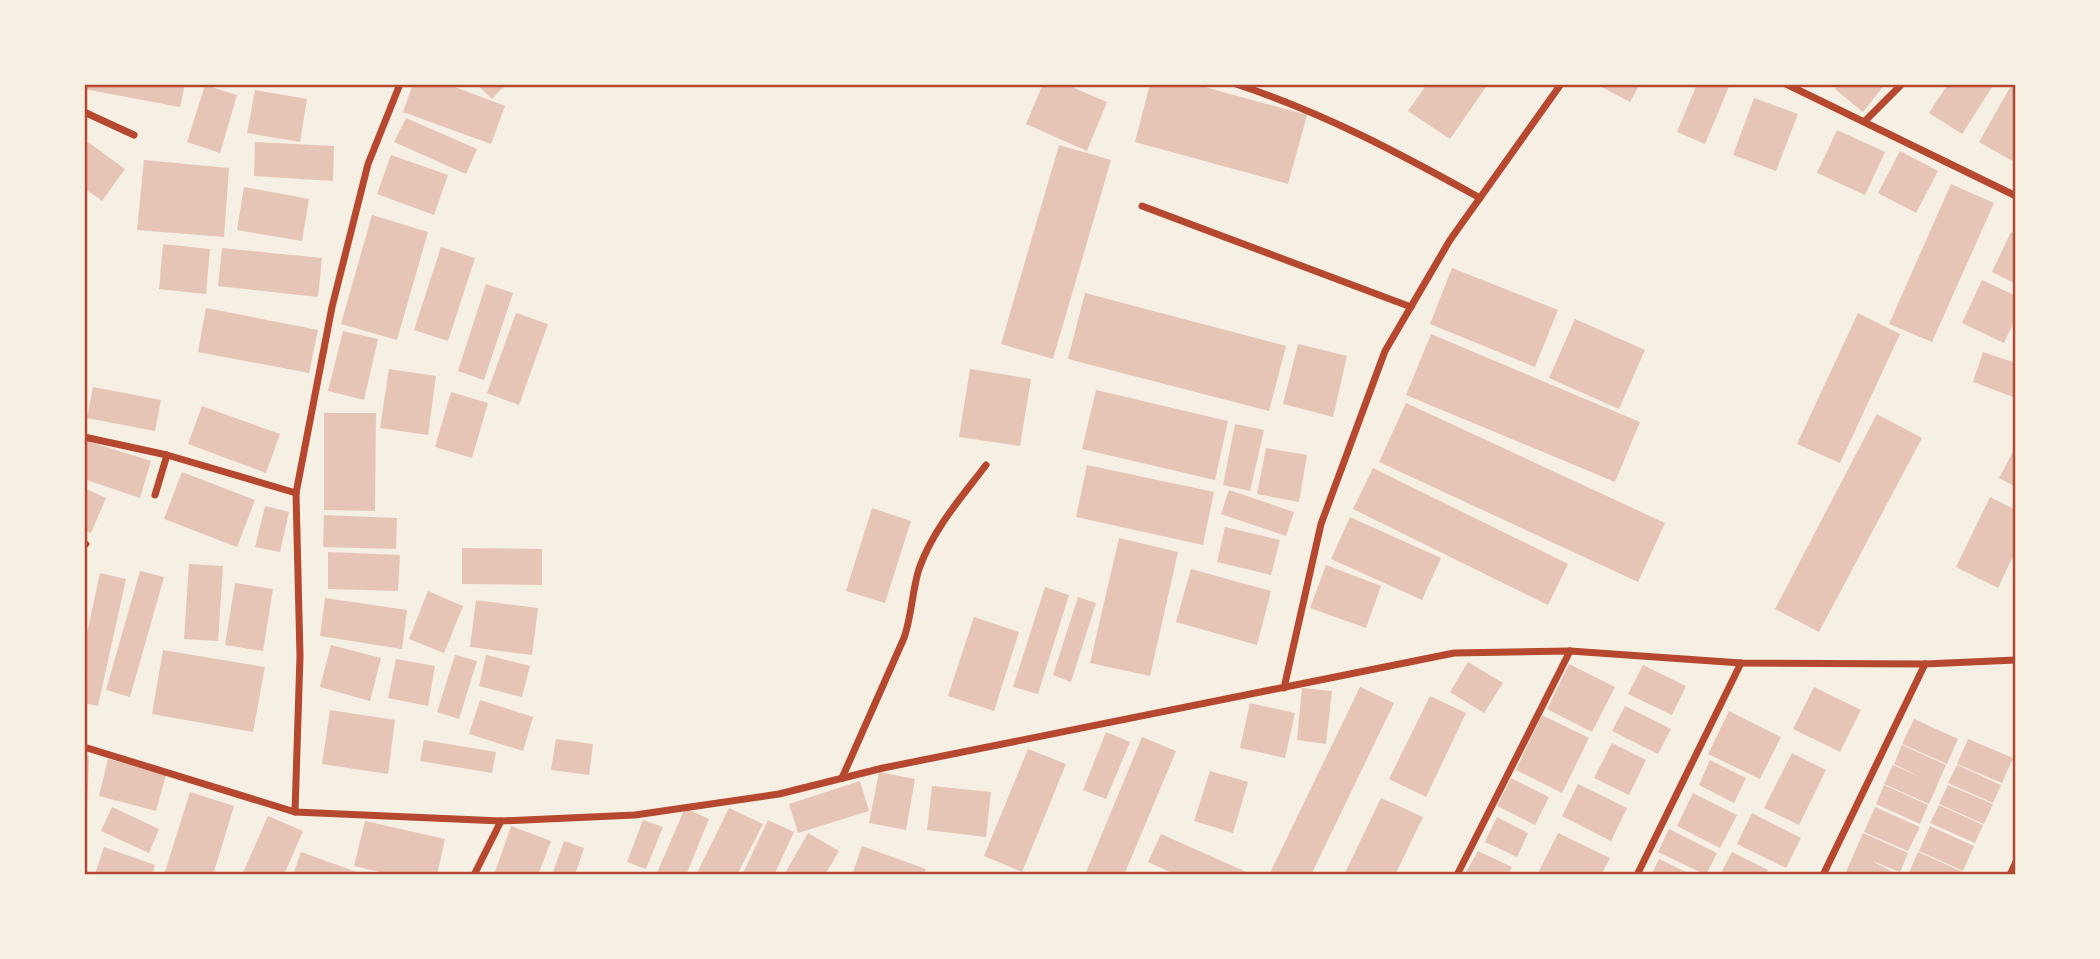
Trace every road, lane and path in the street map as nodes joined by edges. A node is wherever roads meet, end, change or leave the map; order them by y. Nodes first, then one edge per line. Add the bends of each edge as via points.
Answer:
1 (400, 84) edge
2 (1236, 84) edge
3 (1562, 84) edge
4 (1786, 84) edge
5 (1902, 84) edge
6 (84, 112) edge
7 (1865, 121) junction
8 (134, 135) dead end
9 (2016, 196) edge
10 (1480, 198) junction
11 (1142, 206) dead end
12 (1411, 307) junction
13 (84, 437) edge
14 (167, 455) junction
15 (986, 464) dead end
16 (296, 493) junction
17 (155, 495) dead end
18 (1570, 651) junction
19 (2016, 660) edge
20 (1741, 663) junction
21 (1925, 664) junction
22 (1284, 688) junction
23 (84, 747) edge
24 (842, 778) junction
25 (295, 812) junction
26 (501, 821) junction
27 (2016, 862) edge
28 (474, 875) edge
29 (1457, 875) edge
30 (1637, 875) edge
31 (1823, 875) edge
32 (2010, 875) edge

1 - 16 street via 368,164 332,307
2 - 10 street via 1300,105 1371,137
3 - 10 street
4 - 7 street
5 - 7 street
6 - 8 street
7 - 9 street
10 - 12 street
11 - 12 street
12 - 22 street via 1385,351 1321,524
13 - 14 street
14 - 16 street
14 - 17 street
15 - 24 street via 933,536 918,571 904,638
16 - 25 street via 300,656
18 - 20 street
18 - 22 street via 1454,653
18 - 29 street
19 - 21 street
20 - 21 street
20 - 30 street
21 - 31 street
22 - 24 street
23 - 25 street
24 - 26 street via 779,794 635,815
25 - 26 street
26 - 28 street
27 - 32 street

